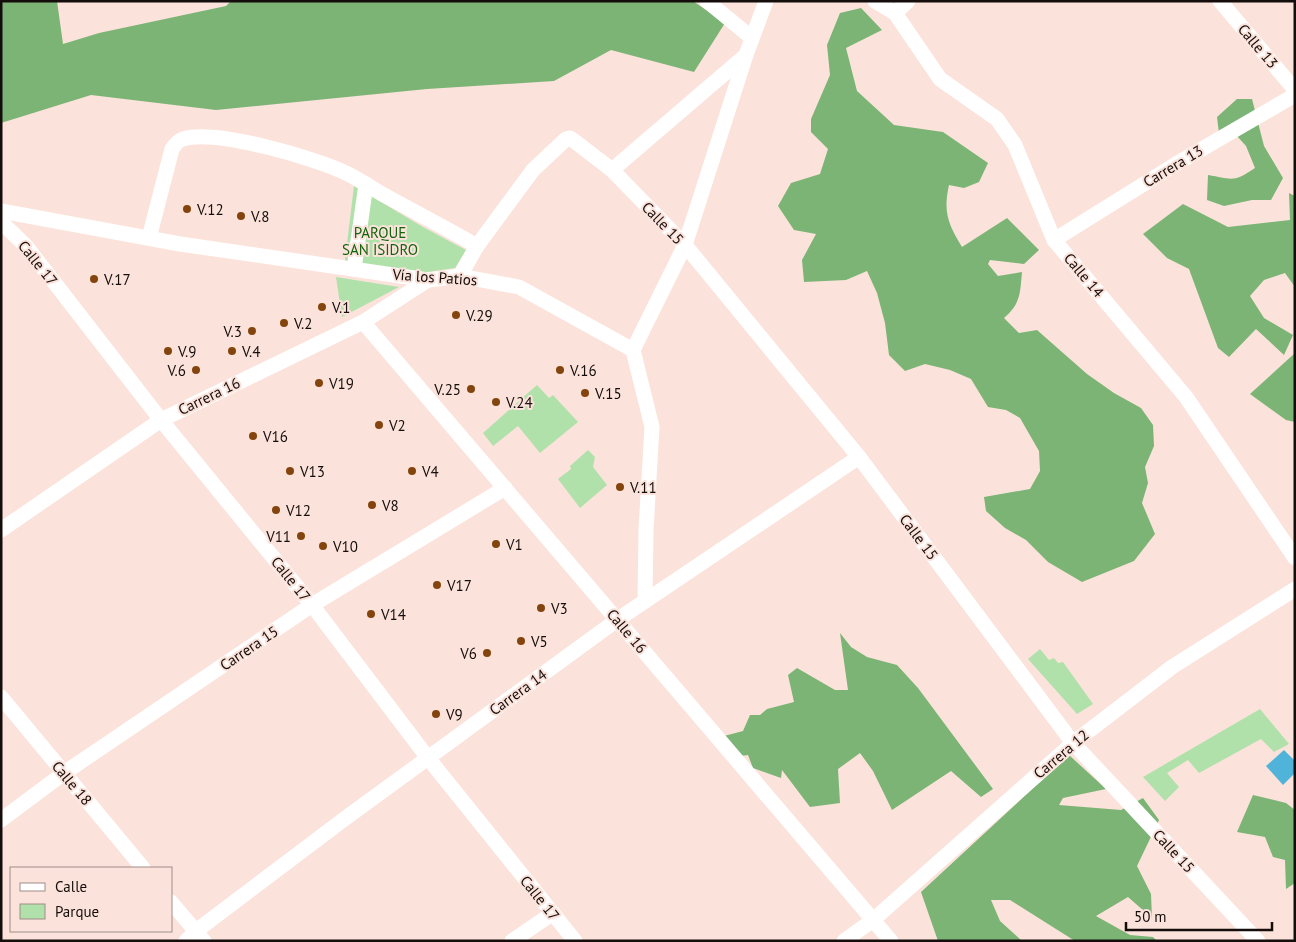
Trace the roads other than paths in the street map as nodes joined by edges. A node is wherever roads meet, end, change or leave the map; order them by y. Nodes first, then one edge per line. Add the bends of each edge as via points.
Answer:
1 (707, 1) edge
2 (766, 1) edge
3 (874, 1) edge
4 (908, 1) edge
5 (1220, 1) edge
6 (895, 13) junction
7 (752, 38) junction
8 (746, 55) junction
9 (1295, 90) edge
10 (1295, 95) edge
11 (612, 170) junction
12 (366, 184) junction
13 (1, 211) edge
14 (1, 222) edge
15 (149, 238) junction
16 (1054, 240) junction
17 (685, 245) junction
18 (477, 246) junction
19 (354, 269) junction
20 (460, 276) junction
21 (428, 280) junction
22 (363, 322) junction
23 (633, 350) junction
24 (161, 420) junction
25 (859, 457) junction
26 (505, 488) junction
27 (1, 530) edge
28 (1295, 558) edge
29 (1295, 589) edge
30 (645, 601) junction
31 (312, 605) junction
32 (617, 620) junction
33 (1, 697) edge
34 (1073, 743) junction
35 (428, 758) junction
36 (64, 773) junction
37 (1, 820) edge
38 (142, 867) edge
39 (172, 904) edge
40 (553, 913) junction
41 (873, 920) junction
42 (195, 938) edge
43 (512, 941) edge
44 (575, 941) edge
45 (844, 941) edge
46 (890, 941) edge
47 (1258, 941) edge

1 - 7 street
2 - 7 street
3 - 6 street, Calle 14
4 - 6 street
5 - 9 street, Calle 13
6 - 16 street, Calle 14 via 940,79 997,119 1015,145
7 - 8 street
8 - 11 street
8 - 17 street
10 - 16 street, Carrera 13
11 - 17 street, Calle 15
11 - 18 street, Calle 15 via 574,140 566,139 533,170
12 - 15 street via 321,163 281,151 222,138 183,139 169,155
12 - 18 street
12 - 19 street
13 - 15 street, Vía los Patios
14 - 24 street, Calle 17 via 26,246
15 - 19 street, Vía los Patios
16 - 28 street, Calle 14 via 1186,397
17 - 23 street
17 - 25 street, Calle 15
18 - 20 street
19 - 21 street, Vía los Patios
20 - 21 street, Vía los Patios
20 - 23 street, Vía los Patios via 519,287
21 - 22 street, Carrera 16
22 - 24 street, Carrera 16
22 - 26 street, Calle 16
23 - 30 street via 652,428
24 - 27 street, Carrera 16
24 - 31 street, Calle 17
25 - 30 street, Carrera 14
25 - 34 street, Calle 15
26 - 31 street, Carrera 15
26 - 32 street, Calle 16
29 - 34 street, Carrera 12 via 1172,667
30 - 32 street, Carrera 14
31 - 35 street, Calle 17
31 - 36 street, Carrera 15
32 - 35 street, Carrera 14
32 - 41 street, Calle 16
33 - 36 street, Calle 18
34 - 41 street, Carrera 12
34 - 47 street, Calle 15
35 - 40 street, Calle 17
35 - 42 street, Carrera 14
36 - 37 street, Carrera 15
36 - 38 street, Calle 18
39 - 42 street
40 - 43 street
40 - 44 street, Calle 17
41 - 45 street, Carrera 12
41 - 46 street, Calle 16

